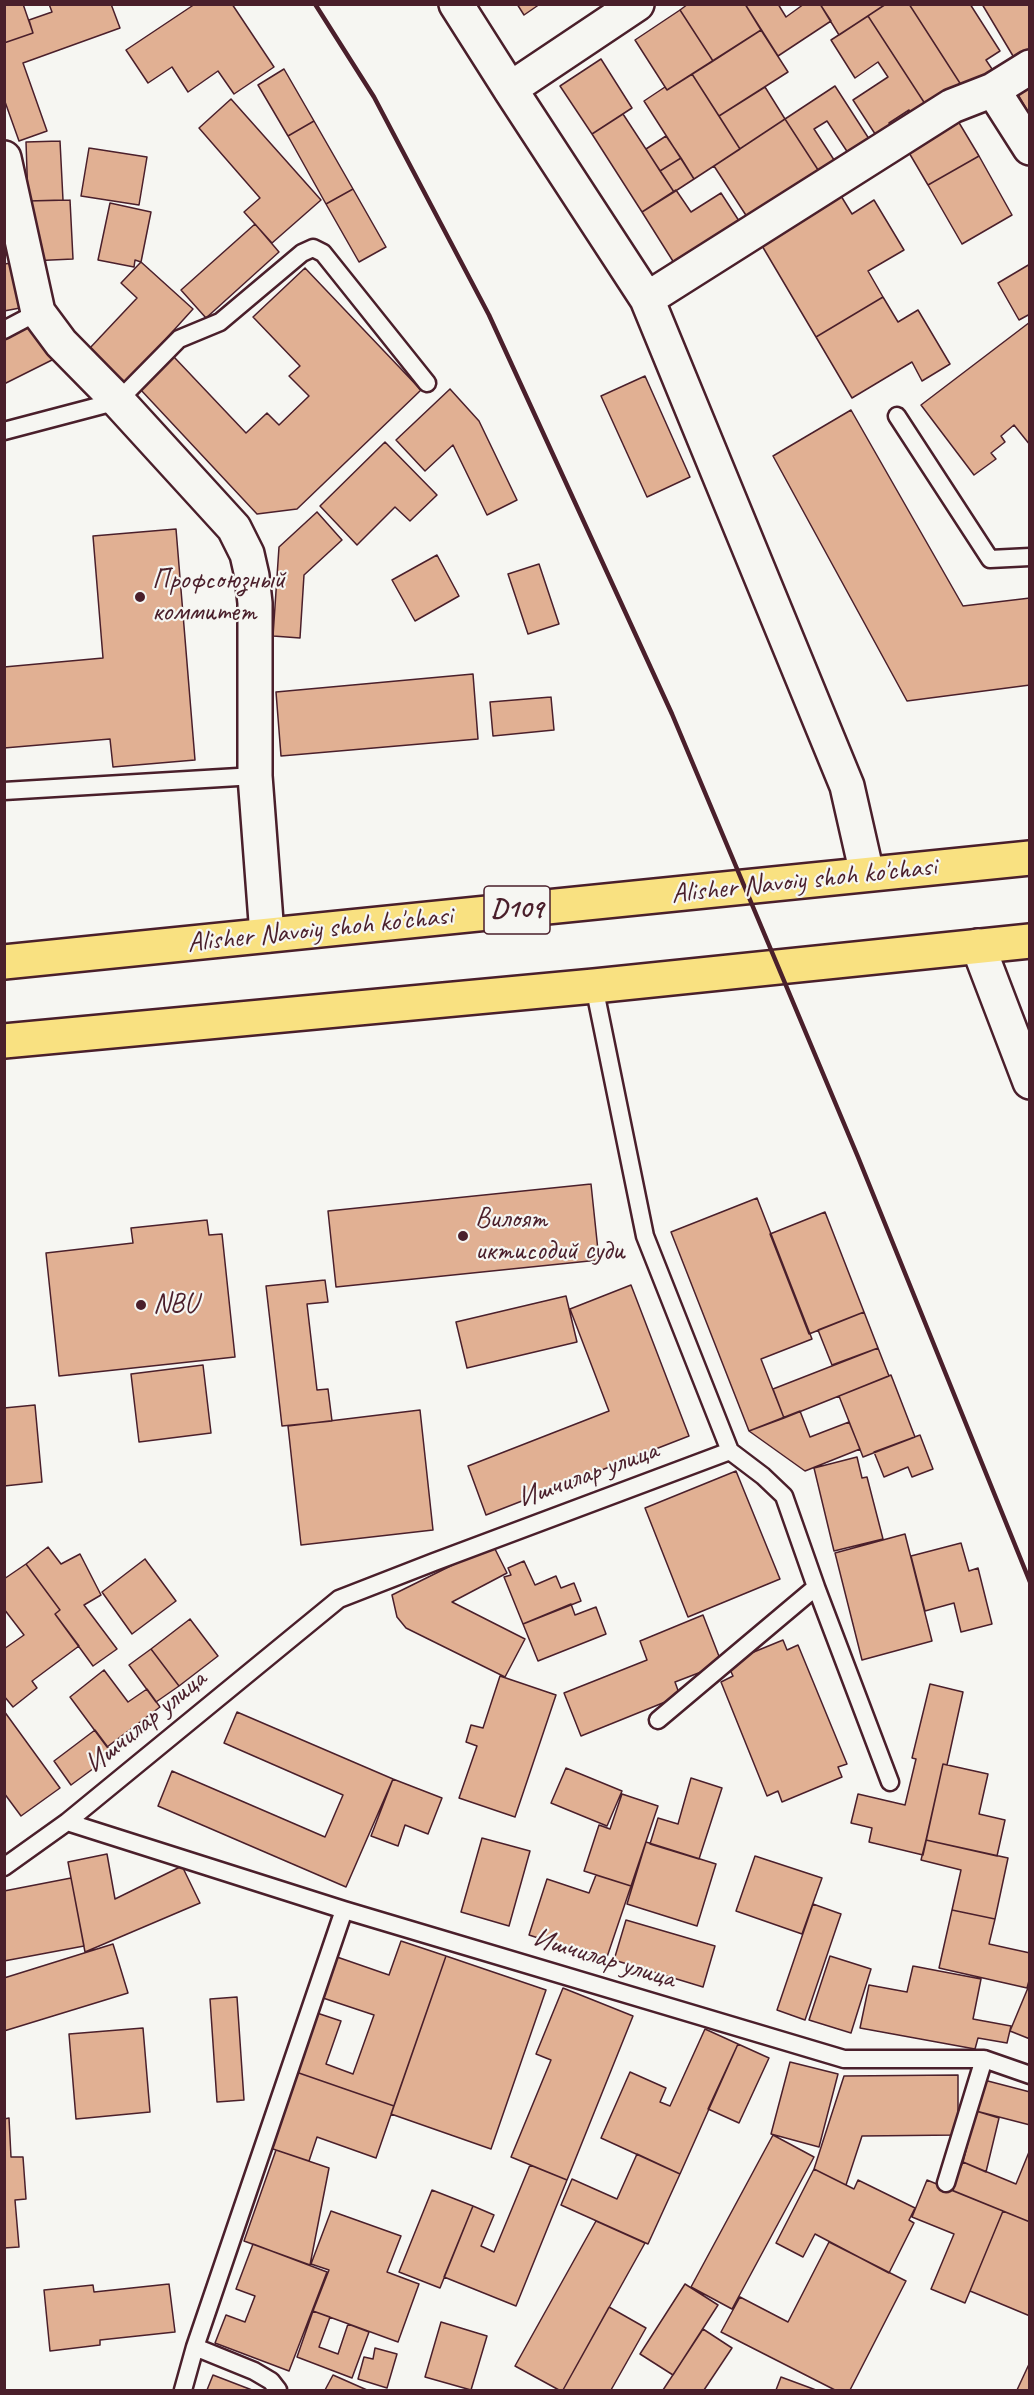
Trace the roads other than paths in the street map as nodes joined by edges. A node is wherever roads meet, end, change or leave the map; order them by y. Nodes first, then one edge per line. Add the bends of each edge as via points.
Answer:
1 (456, 4) edge
2 (637, 4) edge
3 (1029, 67) edge
4 (510, 89) junction
5 (993, 90) junction
6 (1029, 148) edge
7 (4, 158) edge
8 (647, 298) junction
9 (38, 312) junction
10 (4, 330) edge
11 (427, 383) dead end
12 (118, 401) junction
13 (897, 416) dead end
14 (4, 431) edge
15 (1029, 556) edge
16 (255, 776) junction
17 (4, 791) edge
18 (1029, 858) edge
19 (867, 874) junction
20 (267, 935) junction
21 (1029, 941) edge
22 (978, 946) junction
23 (4, 962) edge
24 (594, 986) junction
25 (4, 1041) edge
26 (1029, 1082) edge
27 (730, 1451) junction
28 (816, 1587) junction
29 (658, 1720) dead end
30 (891, 1782) dead end
31 (67, 1821) junction
32 (4, 1867) edge
33 (344, 1910) junction
34 (984, 2059) junction
35 (1029, 2075) edge
36 (946, 2183) dead end
37 (195, 2347) junction
38 (183, 2391) edge
39 (278, 2391) edge

1 - 4 street
2 - 4 street
3 - 5 street
4 - 8 street
5 - 6 street
5 - 8 street via 952,106
7 - 9 street
8 - 19 street via 847,786
9 - 10 lane
9 - 12 street via 61,343
11 - 12 lane via 331,262 313,248 220,322 179,339
12 - 14 lane
12 - 16 street via 234,528 247,554 255,603
13 - 15 lane via 990,559
16 - 17 lane
16 - 20 street
18 - 19 main road, Alisher Navoiy shoh ko'chasi / D109
19 - 20 main road, Alisher Navoiy shoh ko'chasi / D109
20 - 23 main road, Alisher Navoiy shoh ko'chasi / D109
21 - 22 main road
22 - 24 main road
22 - 26 street
24 - 25 main road
24 - 27 lane via 645,1236
27 - 28 lane via 784,1496
27 - 31 lane, Ишчилар улица via 339,1599
28 - 29 lane
28 - 30 lane
31 - 32 lane, Ишчилар улица
31 - 33 lane, Ишчилар улица
33 - 34 lane, Ишчилар улица via 844,2059
33 - 37 lane
34 - 35 lane, Ишчилар улица
34 - 36 lane
37 - 38 lane
37 - 39 lane via 254,2371 271,2381

